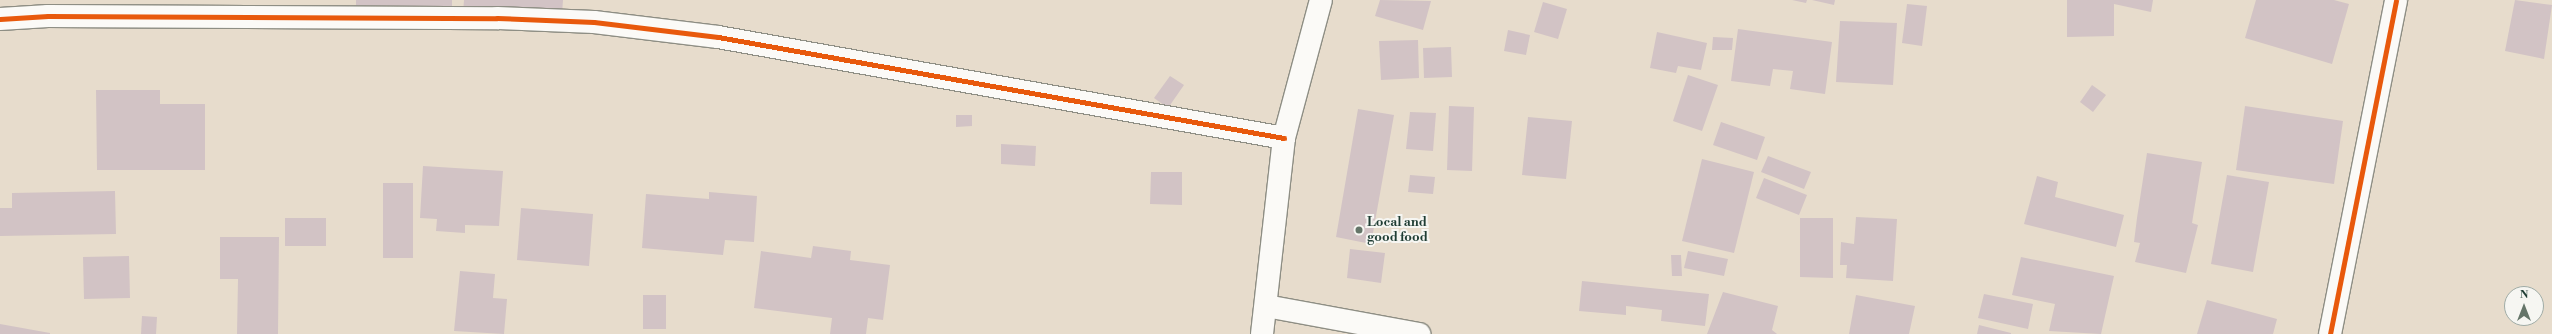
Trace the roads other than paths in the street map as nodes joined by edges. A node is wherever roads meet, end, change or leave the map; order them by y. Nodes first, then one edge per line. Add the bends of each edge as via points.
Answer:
1 (1321, 0) edge
2 (2396, 0) edge
3 (0, 19) edge
4 (1284, 138) junction
5 (1266, 306) junction
6 (1262, 334) edge
7 (1419, 334) edge
8 (2330, 334) edge

1 - 4 street
2 - 8 street
3 - 4 street via 48,16 497,18 594,22 718,37
4 - 5 street
5 - 6 street
5 - 7 street

